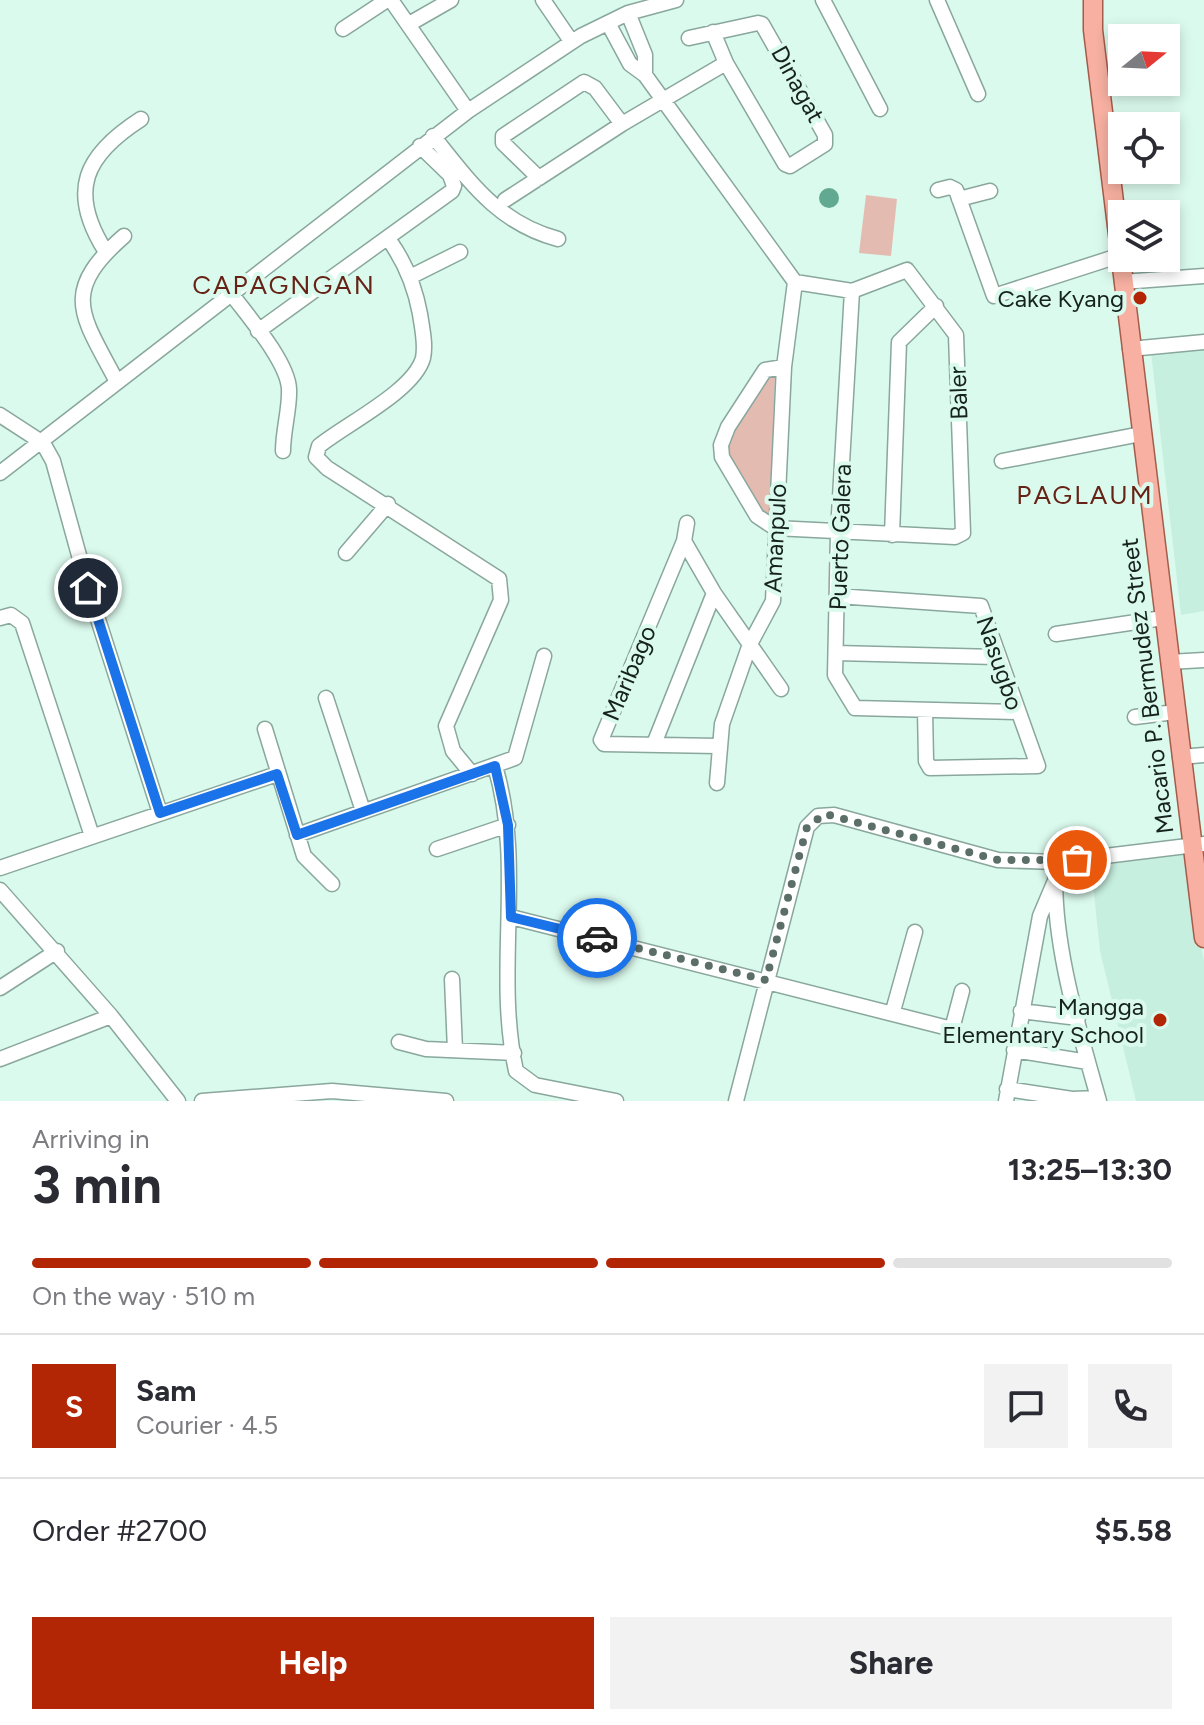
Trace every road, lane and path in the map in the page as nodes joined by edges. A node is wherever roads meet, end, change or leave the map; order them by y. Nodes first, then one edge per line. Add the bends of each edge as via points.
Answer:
1 (389, 0) edge
2 (451, 0) edge
3 (543, 0) edge
4 (676, 0) edge
5 (823, 0) edge
6 (937, 0) edge
7 (1093, 0) edge
8 (628, 13) junction
9 (608, 23) junction
10 (409, 24) junction
11 (343, 29) dead end
12 (713, 32) junction
13 (689, 38) dead end
14 (571, 41) junction
15 (726, 63) junction
16 (645, 75) junction
17 (978, 94) dead end
18 (662, 100) junction
19 (880, 109) dead end
20 (468, 111) junction
21 (141, 119) dead end
22 (622, 124) junction
23 (433, 136) junction
24 (420, 146) junction
25 (539, 178) junction
26 (938, 190) dead end
27 (990, 191) dead end
28 (959, 199) junction
29 (505, 200) dead end
30 (1112, 200) edge
31 (124, 236) dead end
32 (558, 239) dead end
33 (389, 240) junction
34 (106, 252) junction
35 (460, 252) dead end
36 (1108, 259) edge
37 (1120, 272) edge
38 (1204, 276) edge
39 (410, 277) junction
40 (795, 282) junction
41 (1122, 282) junction
42 (852, 291) junction
43 (230, 292) junction
44 (936, 306) junction
45 (258, 331) junction
46 (1204, 342) edge
47 (1130, 349) junction
48 (784, 367) junction
49 (117, 382) junction
50 (0, 415) edge
51 (1141, 434) junction
52 (43, 443) junction
53 (283, 451) dead end
54 (1002, 461) dead end
55 (0, 473) edge
56 (388, 504) junction
57 (687, 523) dead end
58 (775, 528) junction
59 (838, 532) junction
60 (892, 535) junction
61 (684, 541) junction
62 (346, 553) dead end
63 (714, 593) junction
64 (837, 596) junction
65 (0, 618) edge
66 (1163, 618) junction
67 (1056, 634) dead end
68 (750, 644) junction
69 (836, 653) junction
70 (544, 656) dead end
71 (996, 657) junction
72 (1204, 660) edge
73 (1169, 662) junction
74 (781, 689) dead end
75 (326, 698) dead end
76 (925, 710) junction
77 (1016, 712) junction
78 (1175, 712) junction
79 (1135, 717) dead end
80 (265, 729) dead end
81 (654, 744) junction
82 (718, 746) junction
83 (1204, 755) edge
84 (1180, 757) junction
85 (495, 766) junction
86 (277, 774) junction
87 (472, 774) junction
88 (717, 783) dead end
89 (363, 811) junction
90 (160, 813) junction
91 (508, 825) junction
92 (297, 835) junction
93 (92, 836) junction
94 (1197, 845) edge
95 (437, 849) dead end
96 (1056, 862) junction
97 (0, 868) edge
98 (1054, 883) junction
99 (332, 884) dead end
100 (0, 890) edge
101 (1201, 906) edge
102 (511, 917) junction
103 (915, 932) dead end
104 (1204, 938) edge
105 (57, 951) junction
106 (452, 979) dead end
107 (766, 980) junction
108 (0, 988) edge
109 (962, 991) dead end
110 (893, 1011) junction
111 (1021, 1011) junction
112 (111, 1016) junction
113 (1078, 1018) junction
114 (399, 1042) dead end
115 (455, 1050) junction
116 (1014, 1050) junction
117 (514, 1053) junction
118 (0, 1059) edge
119 (1088, 1062) junction
120 (535, 1085) junction
121 (1006, 1095) edge
122 (314, 1096) edge
123 (361, 1096) edge
124 (271, 1098) edge
125 (416, 1099) edge
126 (1098, 1099) edge
127 (178, 1101) edge
128 (203, 1101) edge
129 (446, 1101) edge
130 (533, 1101) edge
131 (616, 1101) edge
132 (736, 1101) edge

1 - 10 street
1 - 11 street
2 - 10 street
3 - 14 street
4 - 8 street
5 - 19 street
6 - 17 street
7 - 30 main road, Macario P. Bermudez Street
8 - 9 street
8 - 16 street via 645,55
9 - 14 street
9 - 16 street via 630,64
10 - 20 street
12 - 13 street, Dinagat
12 - 15 street, Dinagat
12 - 15 street, Dinagat via 758,23 768,29 825,144 790,166 785,164
14 - 20 street
15 - 18 street
16 - 18 street
18 - 22 street
18 - 40 street
20 - 23 street
21 - 34 street via 103,146 91,166 86,206
22 - 25 street
22 - 25 street via 595,88 584,82 503,136 503,143
23 - 24 street
23 - 32 street via 489,205 523,227
24 - 33 street via 450,175 454,186
24 - 43 street
25 - 29 street
26 - 28 street via 952,187
27 - 28 street
28 - 36 street via 994,296
31 - 34 street
33 - 39 street
33 - 45 street
34 - 49 street via 88,275 82,299 90,331
35 - 39 street
37 - 41 main road, Macario P. Bermudez Street
38 - 41 street
39 - 56 street via 424,345 420,367 316,451 327,468
40 - 42 street
40 - 48 street, Amanpulo
41 - 47 main road, Macario P. Bermudez Street
42 - 44 street, Baler via 901,270 910,272
42 - 59 street, Puerto Galera
43 - 45 street
43 - 49 street
44 - 60 street via 899,342
44 - 60 street, Baler via 956,338 964,529 959,535
45 - 53 street via 289,384
46 - 47 street
47 - 51 main road, Macario P. Bermudez Street
48 - 58 street, Amanpulo
48 - 58 street via 765,370 721,445 722,457 757,516
49 - 52 street
50 - 52 street
51 - 54 street
51 - 66 main road, Macario P. Bermudez Street
52 - 55 street
52 - 90 street via 53,461
56 - 62 street
56 - 87 street via 495,574 502,585 501,600 446,726 453,751
57 - 61 street, Maribago
58 - 59 street
58 - 68 street, Amanpulo via 772,604
59 - 60 street
59 - 64 street, Puerto Galera
61 - 63 street
61 - 81 street, Maribago via 601,738 604,744
63 - 68 street
63 - 81 street
64 - 69 street, Puerto Galera
64 - 71 street, Nasugbo via 978,604
65 - 93 street via 11,615 22,623
66 - 67 street
66 - 73 main road, Macario P. Bermudez Street
68 - 74 street
68 - 82 street, Amanpulo
69 - 71 street
69 - 76 street, Puerto Galera via 836,677 855,707
70 - 85 street via 519,753
71 - 77 street, Nasugbo
72 - 73 street
73 - 78 main road, Macario P. Bermudez Street
75 - 89 street
76 - 77 street
76 - 77 street, Nasugbo via 930,768 1038,765
78 - 79 street
78 - 84 main road, Macario P. Bermudez Street
80 - 86 street
81 - 82 street, Maribago
82 - 88 street, Amanpulo
83 - 84 street
84 - 94 main road, Macario P. Bermudez Street
85 - 87 street
85 - 91 street
86 - 90 street
86 - 92 street
87 - 89 street
89 - 92 street
90 - 93 street
91 - 95 street
91 - 102 street
92 - 99 street via 309,865
93 - 97 street
94 - 96 street
94 - 101 main road, Macario P. Bermudez Street
96 - 98 street
96 - 107 street via 998,860 834,815 818,816 807,827
98 - 111 street via 1040,916
98 - 113 street
100 - 105 street
101 - 104 main road, Macario P. Bermudez Street
102 - 107 street
102 - 117 street
103 - 110 street
105 - 108 street
105 - 112 street
106 - 115 street
107 - 110 street
107 - 132 street
109 - 110 street via 952,1029
111 - 113 street
111 - 116 street
112 - 118 street
112 - 127 street
113 - 119 street
114 - 115 street
115 - 117 street
116 - 119 street
116 - 121 street
117 - 120 street via 520,1077
119 - 126 street
120 - 130 street
120 - 131 street
121 - 126 street
122 - 123 street
122 - 124 street
123 - 125 street
124 - 128 street
125 - 129 street

